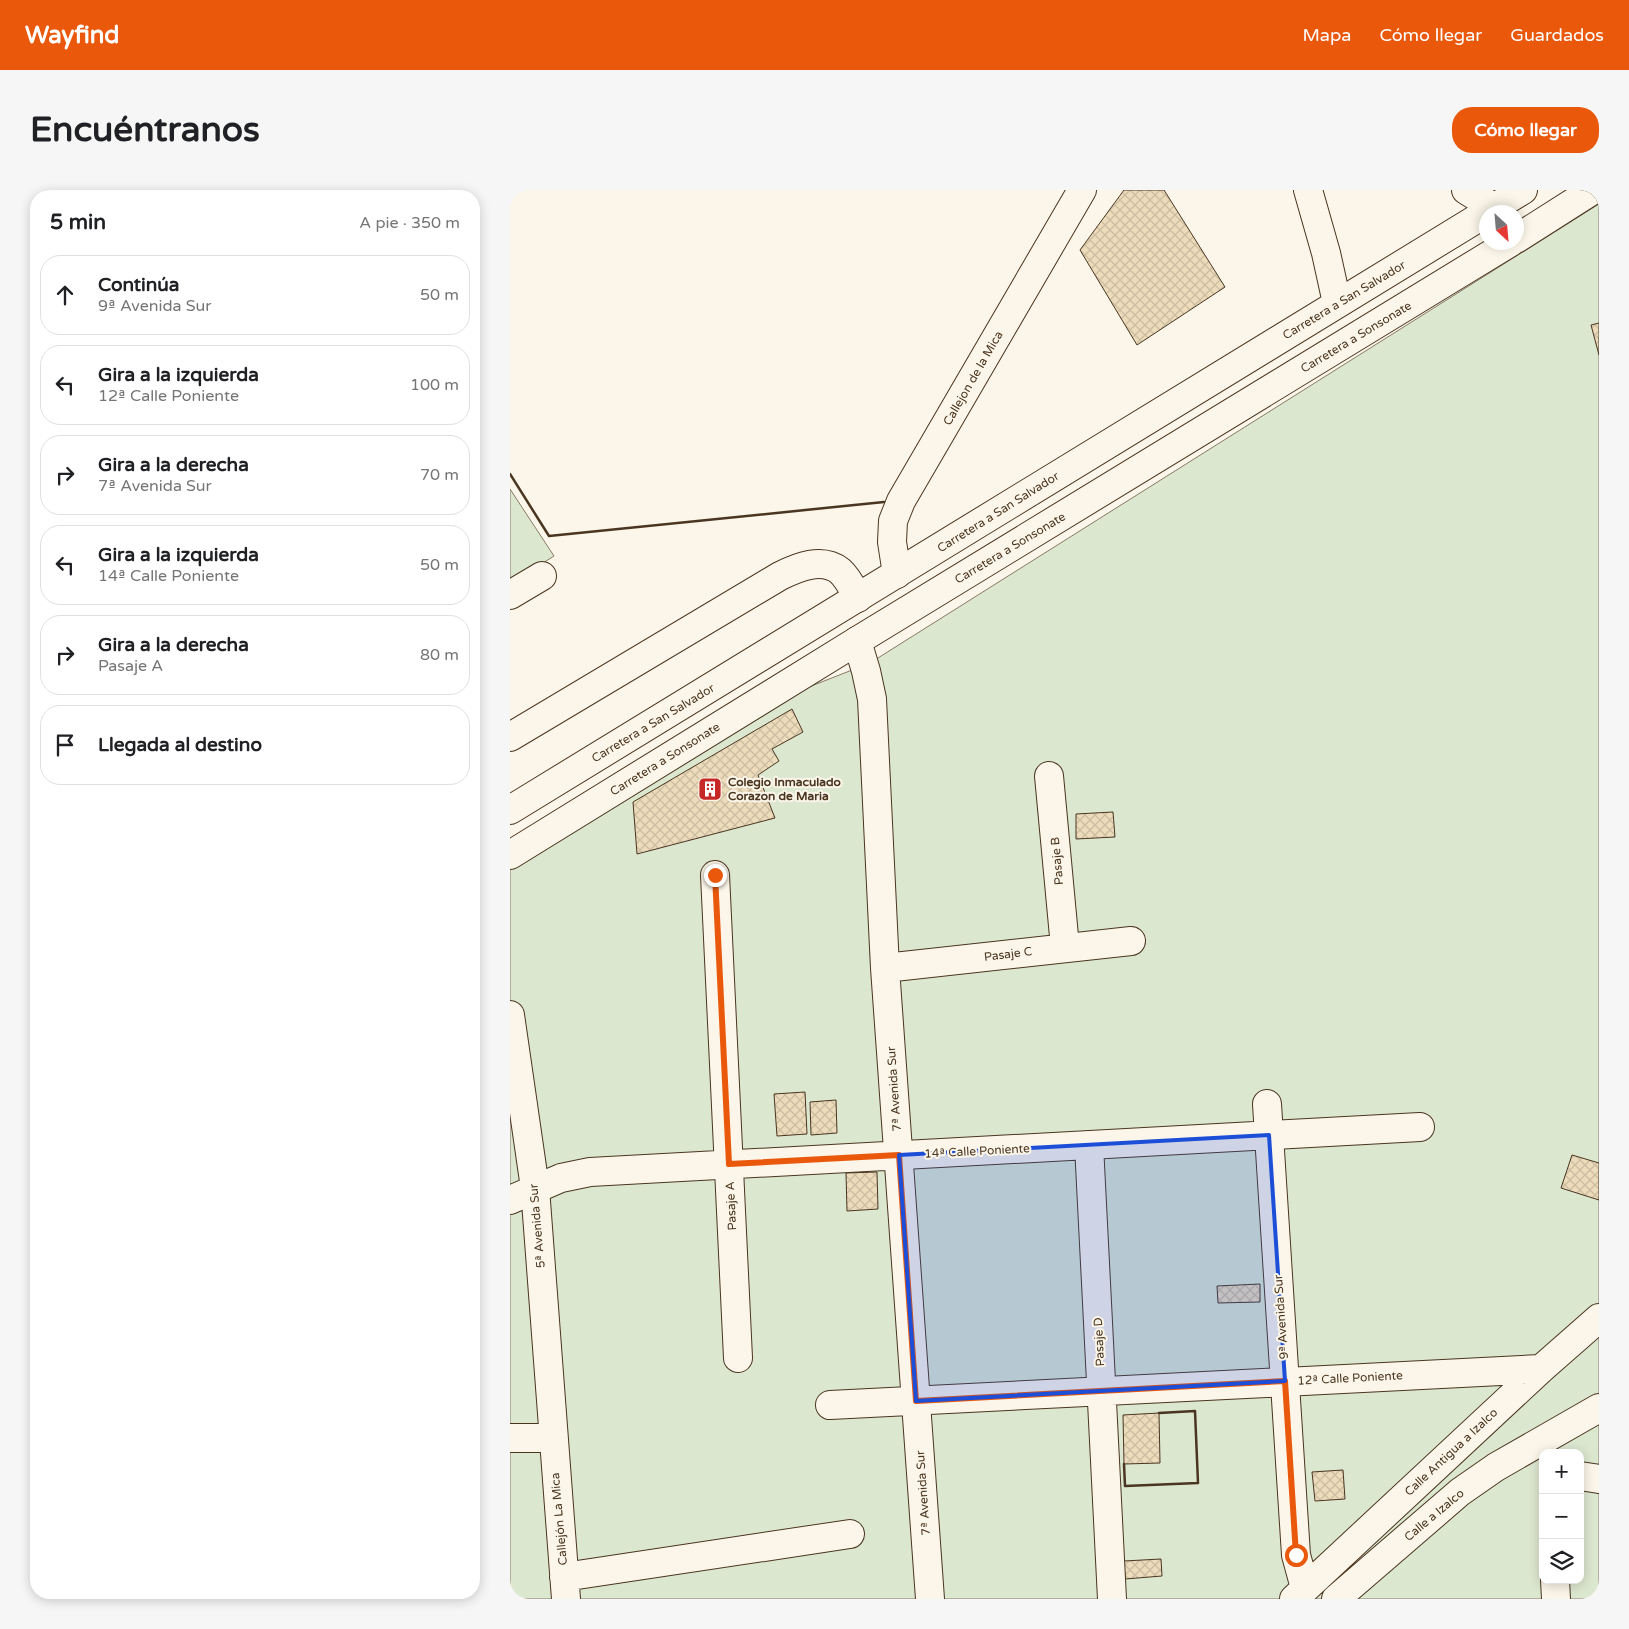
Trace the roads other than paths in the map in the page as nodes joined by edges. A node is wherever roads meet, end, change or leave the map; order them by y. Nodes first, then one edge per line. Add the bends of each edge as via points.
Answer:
1 (1082, 190) edge
2 (1308, 190) edge
3 (1466, 190) edge
4 (1523, 190) edge
5 (1593, 190) edge
6 (1483, 205) edge
7 (1499, 205) edge
8 (1479, 218) edge
9 (1524, 234) edge
10 (1498, 250) edge
11 (1337, 303) junction
12 (897, 574) junction
13 (542, 576) dead end
14 (510, 595) edge
15 (858, 598) junction
16 (857, 641) junction
17 (510, 738) edge
18 (1049, 776) dead end
19 (510, 810) edge
20 (510, 855) edge
21 (715, 875) dead end
22 (1131, 941) dead end
23 (1065, 947) junction
24 (885, 968) junction
25 (510, 1014) edge
26 (1267, 1104) dead end
27 (1420, 1127) dead end
28 (1269, 1135) junction
29 (1089, 1145) junction
30 (899, 1155) junction
31 (729, 1164) junction
32 (535, 1188) junction
33 (510, 1200) edge
34 (1599, 1318) edge
35 (738, 1358) dead end
36 (1541, 1369) junction
37 (1285, 1381) junction
38 (1101, 1391) junction
39 (916, 1401) junction
40 (830, 1405) dead end
41 (1599, 1408) edge
42 (510, 1438) edge
43 (552, 1438) junction
44 (1546, 1449) edge
45 (1539, 1453) edge
46 (1584, 1477) edge
47 (1599, 1479) edge
48 (850, 1534) dead end
49 (1554, 1584) edge
50 (565, 1588) edge
51 (1299, 1594) edge
52 (930, 1599) edge
53 (1112, 1599) edge
54 (1336, 1599) edge
55 (1556, 1599) edge

1 - 12 main road, Callejon de la Mica via 901,501 893,535
2 - 11 main road
3 - 6 main road
4 - 7 main road, Carretera a San Salvador
5 - 9 main road
8 - 11 main road, Carretera a San Salvador
10 - 16 main road, Carretera a Sonsonate
11 - 12 main road, Carretera a San Salvador
12 - 15 main road, Carretera a San Salvador
13 - 14 main road
15 - 17 main road via 838,570 825,565 800,566
15 - 19 main road, Carretera a San Salvador
16 - 20 main road, Carretera a Sonsonate
16 - 24 main road, 7ª Avenida Sur via 872,699
18 - 23 main road, Pasaje B
21 - 31 main road, Pasaje A
22 - 23 main road, Pasaje C
23 - 24 main road, Pasaje C
24 - 30 main road, 7ª Avenida Sur
25 - 32 main road, 5ª Avenida Sur
26 - 28 main road, 9ª Avenida Sur
27 - 28 main road, 14ª Calle Poniente
28 - 29 main road, 14ª Calle Poniente
28 - 37 main road, 9ª Avenida Sur
29 - 30 main road, 14ª Calle Poniente
29 - 38 main road, Pasaje D
30 - 31 main road, 14ª Calle Poniente
30 - 39 main road, 7ª Avenida Sur
31 - 32 main road, 14ª Calle Poniente via 590,1172
31 - 35 main road, Pasaje A
32 - 33 main road, 14ª Calle Poniente
32 - 43 main road, 5ª Avenida Sur
34 - 36 main road, Calle Antigua a Izalco
36 - 37 main road, 12ª Calle Poniente
36 - 51 main road, Calle Antigua a Izalco
37 - 38 main road, 12ª Calle Poniente
37 - 51 main road, 9ª Avenida Sur
38 - 39 main road, 12ª Calle Poniente
38 - 53 main road, Pasaje D
39 - 40 main road, 12ª Calle Poniente
39 - 52 main road, 7ª Avenida Sur
41 - 44 main road, Calle a Izalco
42 - 43 main road
43 - 50 main road, Callejón La Mica
45 - 54 main road, Calle a Izalco via 1496,1467 1460,1492
46 - 47 main road
48 - 50 main road
49 - 55 main road

